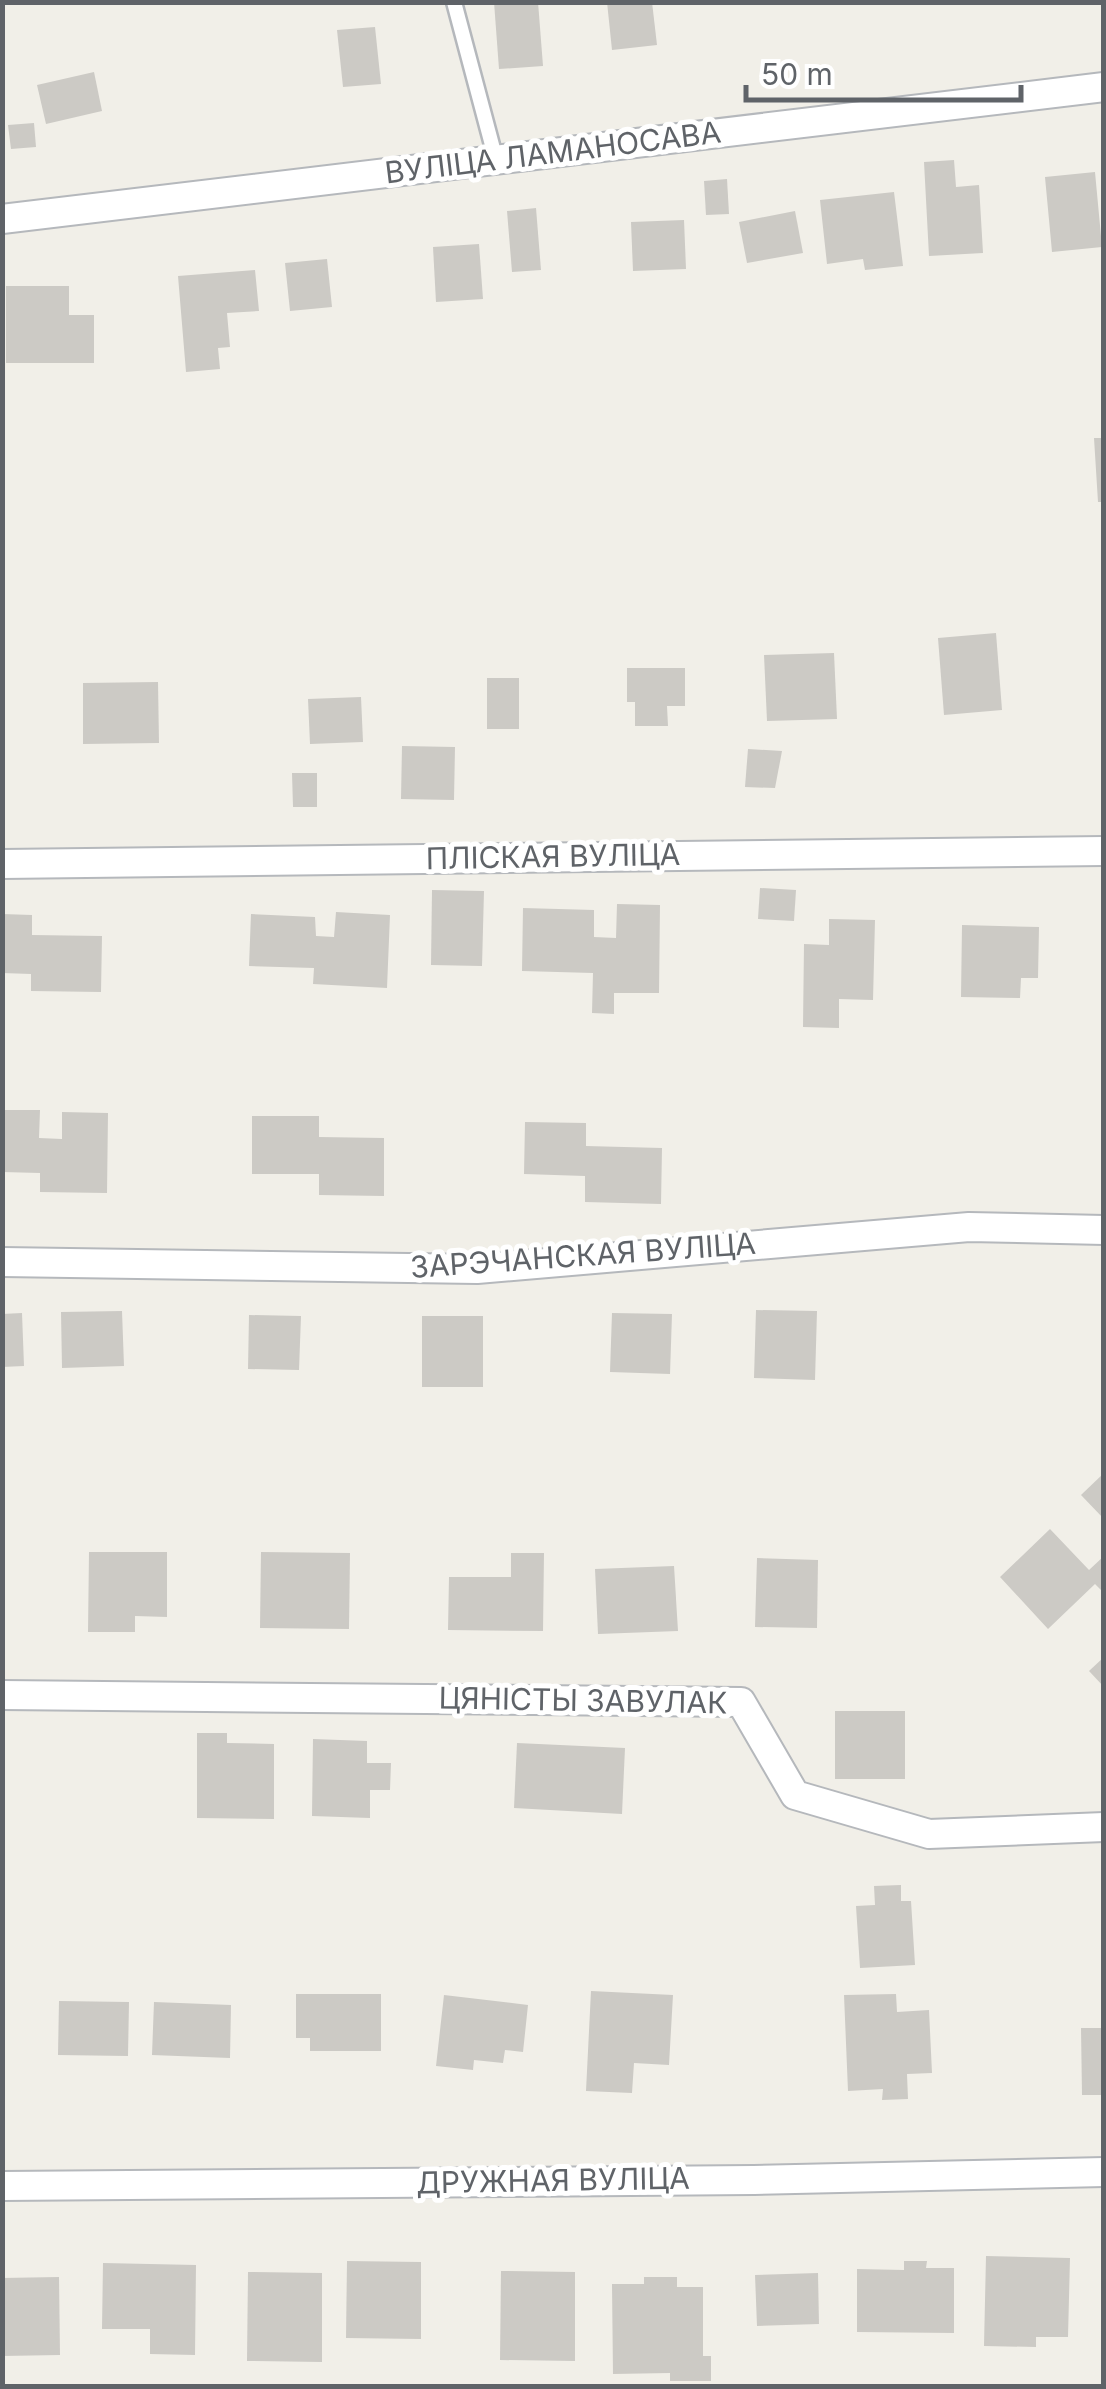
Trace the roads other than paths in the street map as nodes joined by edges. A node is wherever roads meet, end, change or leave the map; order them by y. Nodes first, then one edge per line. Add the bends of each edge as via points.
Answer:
1 (454, 2) edge
2 (1104, 87) edge
3 (496, 160) junction
4 (2, 219) edge
5 (1104, 850) edge
6 (2, 864) edge
7 (1104, 1230) edge
8 (2, 1262) edge
9 (2, 1694) edge
10 (1104, 1827) edge
11 (1104, 2172) edge
12 (2, 2186) edge

1 - 3 lane
2 - 3 street, ВУЛІЦА ЛАМАНОСАВА
3 - 4 street, ВУЛІЦА ЛАМАНОСАВА
5 - 6 street, ПЛІСКАЯ ВУЛІЦА
7 - 8 street, ЗАРЭЧАНСКАЯ ВУЛІЦА via 969,1227 478,1269
9 - 10 street, ЦЯНІСТЫ ЗАВУЛАК via 741,1702 794,1795 930,1834
11 - 12 street, ДРУЖНАЯ ВУЛІЦА

